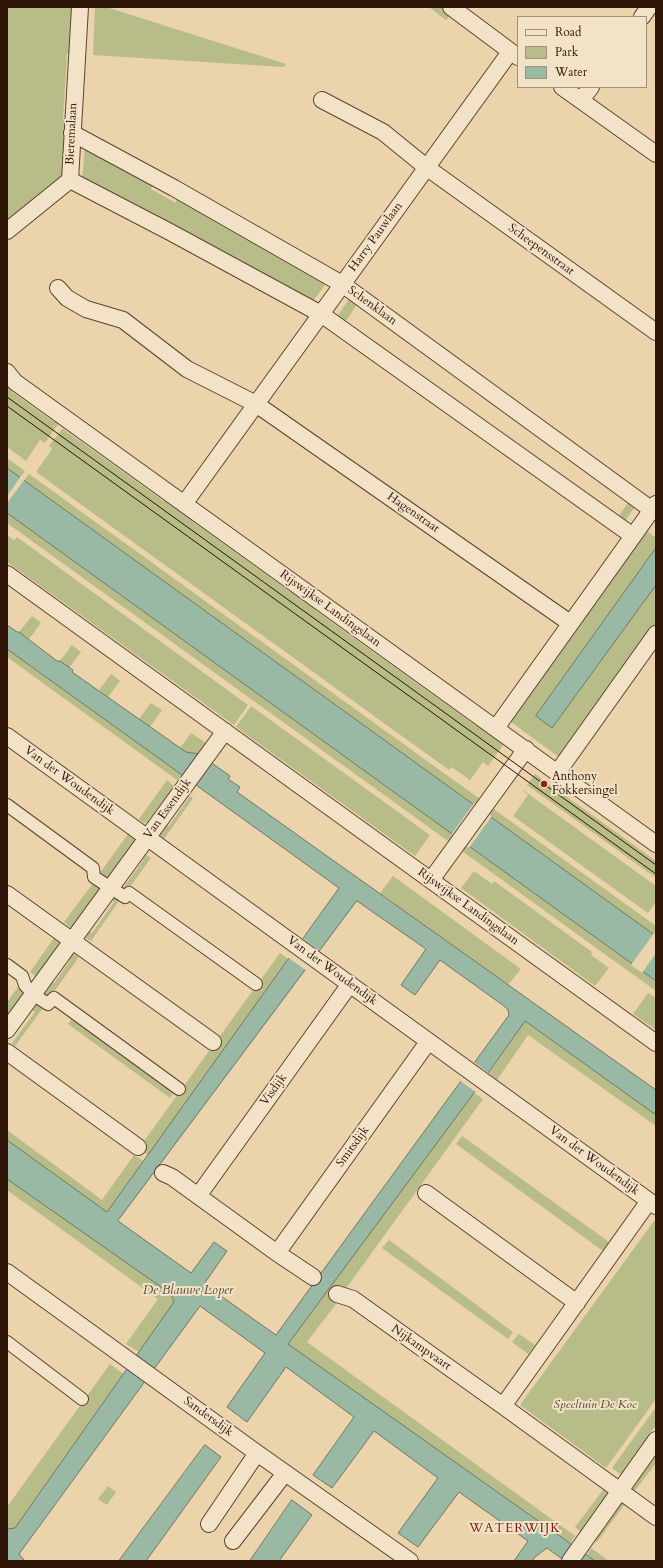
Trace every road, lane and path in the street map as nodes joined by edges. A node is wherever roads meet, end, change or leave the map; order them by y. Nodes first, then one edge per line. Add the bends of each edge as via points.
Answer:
1 (80, 7) edge
2 (451, 7) edge
3 (649, 7) edge
4 (643, 16) edge
5 (514, 54) edge
6 (563, 88) edge
7 (590, 88) edge
8 (322, 100) dead end
9 (581, 100) junction
10 (72, 133) junction
11 (656, 154) edge
12 (426, 167) junction
13 (70, 180) junction
14 (7, 231) edge
15 (342, 284) junction
16 (58, 288) dead end
17 (321, 314) junction
18 (656, 332) edge
19 (7, 372) edge
20 (256, 404) junction
21 (184, 504) junction
22 (654, 507) edge
23 (633, 536) junction
24 (7, 574) edge
25 (570, 623) junction
26 (656, 634) edge
27 (496, 728) junction
28 (225, 731) junction
29 (7, 736) edge
30 (526, 749) junction
31 (556, 773) junction
32 (7, 805) edge
33 (148, 837) junction
34 (656, 844) edge
35 (431, 880) junction
36 (111, 888) junction
37 (7, 894) edge
38 (72, 941) junction
39 (7, 965) edge
40 (256, 984) dead end
41 (350, 984) junction
42 (34, 995) junction
43 (7, 1030) edge
44 (213, 1042) dead end
45 (428, 1042) junction
46 (656, 1043) edge
47 (7, 1052) edge
48 (179, 1089) dead end
49 (138, 1147) dead end
50 (163, 1173) dead end
51 (426, 1193) dead end
52 (198, 1196) junction
53 (652, 1204) edge
54 (277, 1253) junction
55 (7, 1272) edge
56 (313, 1277) dead end
57 (337, 1294) dead end
58 (577, 1303) junction
59 (7, 1342) edge
60 (82, 1399) dead end
61 (503, 1406) junction
62 (656, 1440) edge
63 (257, 1453) junction
64 (285, 1473) junction
65 (620, 1491) junction
66 (656, 1517) edge
67 (209, 1524) dead end
68 (233, 1541) dead end
69 (410, 1561) edge
70 (570, 1561) edge

1 - 10 street, Bieremalaan
2 - 5 street
3 - 4 street
5 - 12 street, Harry Pauwlaan
6 - 9 street
7 - 9 street
8 - 12 street via 383,132
9 - 11 street
10 - 13 street, Bieremalaan
10 - 15 street, Schenklaan
12 - 15 street, Harry Pauwlaan
12 - 18 street, Scheepensstraat
13 - 14 street, Bieremalaan
13 - 17 street
15 - 17 street, Harry Pauwlaan
15 - 22 street, Schenklaan
16 - 20 street via 67,298 86,309 123,320 187,369
17 - 20 street, Harry Pauwlaan
17 - 23 street
19 - 21 street, Rijswijkse Landingslaan via 15,382
20 - 21 street, Harry Pauwlaan
20 - 25 street, Hagenstraat
21 - 27 street, Rijswijkse Landingslaan
22 - 23 street
23 - 25 street
24 - 28 street, Rijswijkse Landingslaan
25 - 27 street
26 - 31 street
27 - 30 street, Rijswijkse Landingslaan
28 - 33 street, Van Essendijk
28 - 35 street, Rijswijkse Landingslaan
29 - 33 street, Van der Woudendijk
30 - 31 street, Rijswijkse Landingslaan
30 - 35 street
31 - 34 street, Rijswijkse Landingslaan
32 - 36 street via 93,868 94,877
33 - 36 street, Van Essendijk
33 - 41 street, Van der Woudendijk
35 - 46 street, Rijswijkse Landingslaan
36 - 38 street, Van Essendijk
36 - 40 street via 125,897 129,893
37 - 38 street
38 - 42 street, Van Essendijk
38 - 44 street
39 - 42 street via 22,976 25,985
41 - 45 street, Van der Woudendijk
41 - 52 street, Visdijk
42 - 43 street, Van Essendijk
42 - 48 street via 48,1004 54,998
45 - 53 street, Van der Woudendijk
45 - 54 street, Smitsdijk
47 - 49 street
50 - 52 street via 172,1176
51 - 58 street
52 - 54 street
53 - 58 street
54 - 56 street
55 - 63 street, Sandersdijk
57 - 61 street, Nijkampvaart via 353,1299
58 - 61 street
59 - 60 street
61 - 65 street, Nijkampvaart
62 - 65 street
63 - 64 street, Sandersdijk
63 - 67 street
64 - 68 street
64 - 69 street, Sandersdijk
65 - 66 street, Nijkampvaart
65 - 70 street

